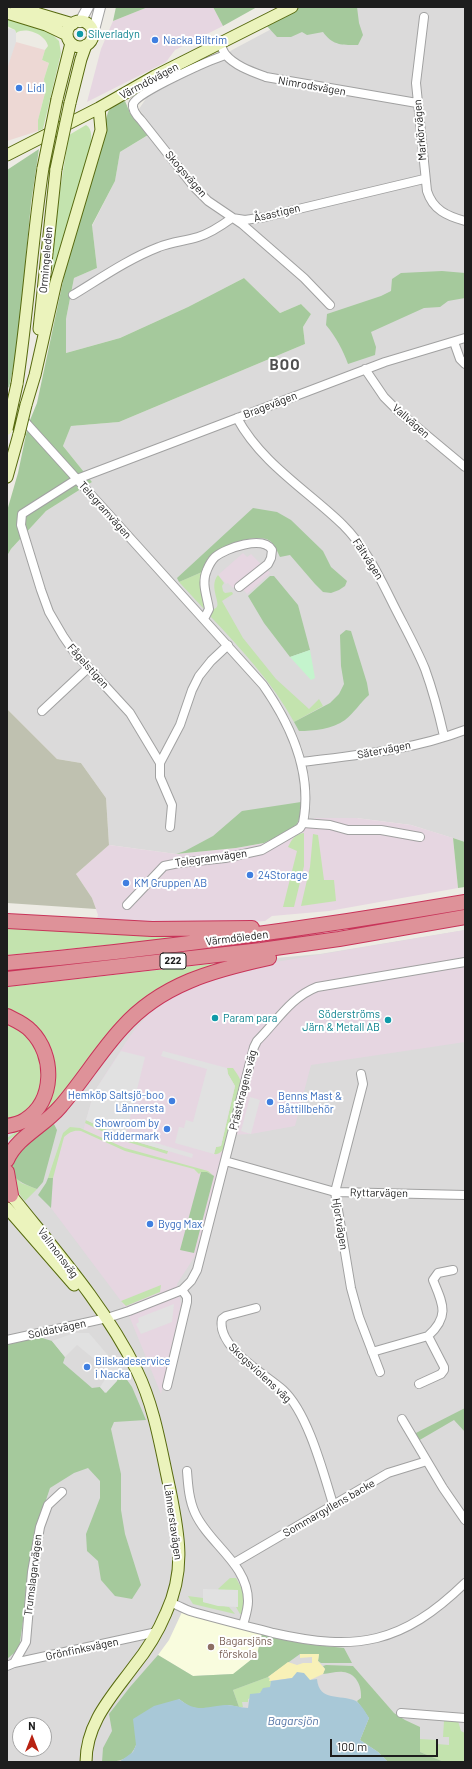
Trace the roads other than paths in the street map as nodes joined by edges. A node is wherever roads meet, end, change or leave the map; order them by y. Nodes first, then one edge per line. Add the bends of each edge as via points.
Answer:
1 (16, 7) edge
2 (88, 7) edge
3 (100, 7) edge
4 (292, 7) edge
5 (7, 13) edge
6 (424, 17) dead end
7 (76, 23) junction
8 (93, 34) junction
9 (69, 39) junction
10 (220, 44) junction
11 (86, 45) junction
12 (226, 55) junction
13 (416, 103) junction
14 (99, 108) junction
15 (85, 115) junction
16 (101, 130) junction
17 (10, 153) edge
18 (424, 178) junction
19 (232, 218) junction
20 (465, 221) edge
21 (73, 295) dead end
22 (330, 305) dead end
23 (465, 338) edge
24 (454, 342) junction
25 (465, 364) edge
26 (365, 369) junction
27 (31, 386) junction
28 (7, 399) edge
29 (237, 418) junction
30 (7, 429) edge
31 (465, 467) edge
32 (7, 477) edge
33 (77, 479) junction
34 (239, 588) dead end
35 (204, 619) junction
36 (228, 645) junction
37 (88, 668) junction
38 (42, 711) dead end
39 (465, 730) edge
40 (444, 736) junction
41 (160, 762) junction
42 (302, 762) junction
43 (303, 823) junction
44 (170, 827) dead end
45 (420, 837) dead end
46 (465, 902) edge
47 (127, 906) dead end
48 (465, 917) edge
49 (7, 921) edge
50 (336, 924) junction
51 (339, 939) junction
52 (465, 962) edge
53 (7, 964) edge
54 (7, 979) edge
55 (7, 1016) edge
56 (361, 1074) dead end
57 (25, 1120) junction
58 (7, 1126) edge
59 (39, 1126) junction
60 (7, 1133) edge
61 (7, 1146) edge
62 (7, 1160) edge
63 (225, 1161) junction
64 (7, 1172) edge
65 (335, 1192) junction
66 (465, 1195) edge
67 (8, 1198) edge
68 (453, 1270) dead end
69 (182, 1290) junction
70 (256, 1308) dead end
71 (107, 1318) junction
72 (428, 1336) junction
73 (7, 1340) edge
74 (372, 1352) junction
75 (380, 1372) dead end
76 (419, 1384) dead end
77 (167, 1386) dead end
78 (402, 1419) dead end
79 (427, 1461) junction
80 (186, 1471) dead end
81 (62, 1492) dead end
82 (334, 1504) junction
83 (465, 1520) edge
84 (234, 1563) junction
85 (465, 1583) edge
86 (171, 1603) junction
87 (243, 1625) junction
88 (157, 1632) junction
89 (10, 1665) edge
90 (401, 1713) dead end
91 (465, 1718) edge
92 (86, 1762) edge

1 - 7 main road
2 - 7 street
3 - 8 street
4 - 10 main road, Värmdövägen
5 - 9 main road via 46,25
6 - 13 street, Markörvägen via 416,73
7 - 8 main road via 90,24
7 - 9 main road via 68,29
8 - 11 main road
9 - 11 main road via 79,46
9 - 30 main road, Ormingeleden, bridge via 43,168 34,232 25,336
10 - 12 street, Nimrodsvägen
10 - 14 main road, Värmdövägen
11 - 27 main road, Ormingeleden, bridge via 56,168
12 - 13 street, Nimrodsvägen via 240,66 266,78
12 - 19 street, Skogsvägen via 203,63 136,99 134,109 194,187
13 - 18 street, Markörvägen
14 - 15 main road, Värmdövägen
14 - 16 main road
15 - 16 main road via 94,120
15 - 17 main road, Värmdövägen
16 - 27 main road via 56,282
18 - 19 street, Åsastigen via 265,217 245,220
18 - 20 street, Markörvägen via 429,199 438,210
19 - 21 street via 218,229 145,253
19 - 22 street, Skogsvägen via 304,278
23 - 24 street, Bragevägen
24 - 25 street via 460,359
24 - 26 street, Bragevägen
26 - 29 street, Bragevägen
26 - 31 street, Vallvägen via 384,397 399,412
27 - 32 main road, bridge
28 - 33 street, Telegramvägen
29 - 33 street, Bragevägen
29 - 40 street, Fältvägen via 274,466 333,516 365,552 424,667
33 - 35 street, Telegramvägen
33 - 37 street, Fågelstigen via 25,512 20,521 50,612 62,636
34 - 35 street via 269,562 272,550 267,545 254,543 237,546 221,553 212,561 205,575 209,609
35 - 36 street, Telegramvägen
36 - 41 street via 199,676 180,725
36 - 42 street, Telegramvägen via 274,700 290,730
37 - 38 street
37 - 41 street, Fågelstigen via 130,713
39 - 40 street, Sätervägen
40 - 42 street, Sätervägen via 373,753
41 - 44 street, Fågelstigen via 160,777 172,805
42 - 43 street, Telegramvägen via 305,810
43 - 45 street via 330,825 348,830 381,830
43 - 47 street, Telegramvägen via 300,828 262,850 162,867
46 - 50 highway, Värmdöleden / 222
48 - 51 highway, Värmdöleden / 222
49 - 50 highway via 152,929
50 - 53 highway, Värmdöleden / 222 via 160,948
51 - 54 highway, Värmdöleden / 222
51 - 59 highway via 236,964 160,995 123,1027 59,1109
52 - 63 street, Prästkragens väg via 317,987 293,1001 254,1047
55 - 57 highway via 31,1030 47,1057 49,1077 44,1099
56 - 65 street, Hjortvägen via 363,1084
57 - 58 highway
57 - 60 highway
59 - 61 highway
59 - 62 highway via 21,1141
63 - 65 street, Ryttarvägen
63 - 69 street, Prästkragens väg via 197,1270
64 - 67 highway
65 - 66 street, Ryttarvägen
65 - 74 street, Hjortvägen via 351,1288
67 - 71 main road, Vallmonsväg via 44,1234
68 - 72 street via 438,1273 433,1280 444,1309 435,1330
69 - 71 street
69 - 77 street via 187,1302
70 - 82 street, Skogsviolens väg via 222,1319 227,1343 284,1391 295,1405 320,1463
71 - 73 street, Soldatvägen
71 - 86 main road, Lännerstavägen via 138,1372 160,1438 180,1556
72 - 74 street
72 - 76 street via 444,1370 441,1374
74 - 75 street, Hjortvägen
78 - 79 street
79 - 82 street, Sommargyllens backe via 388,1473
79 - 83 street
80 - 84 street via 191,1503 196,1514
81 - 89 street, Trumslagarvägen via 48,1505 40,1526 32,1572 26,1642
82 - 84 street, Sommargyllens backe
84 - 87 street via 248,1594 248,1613
85 - 87 street via 435,1610 413,1624 360,1642 315,1641
86 - 87 street via 188,1611
86 - 88 main road, Lännerstavägen
88 - 89 street, Grönfinksvägen
88 - 92 main road, Lännerstavägen via 98,1715 86,1750
90 - 91 street

